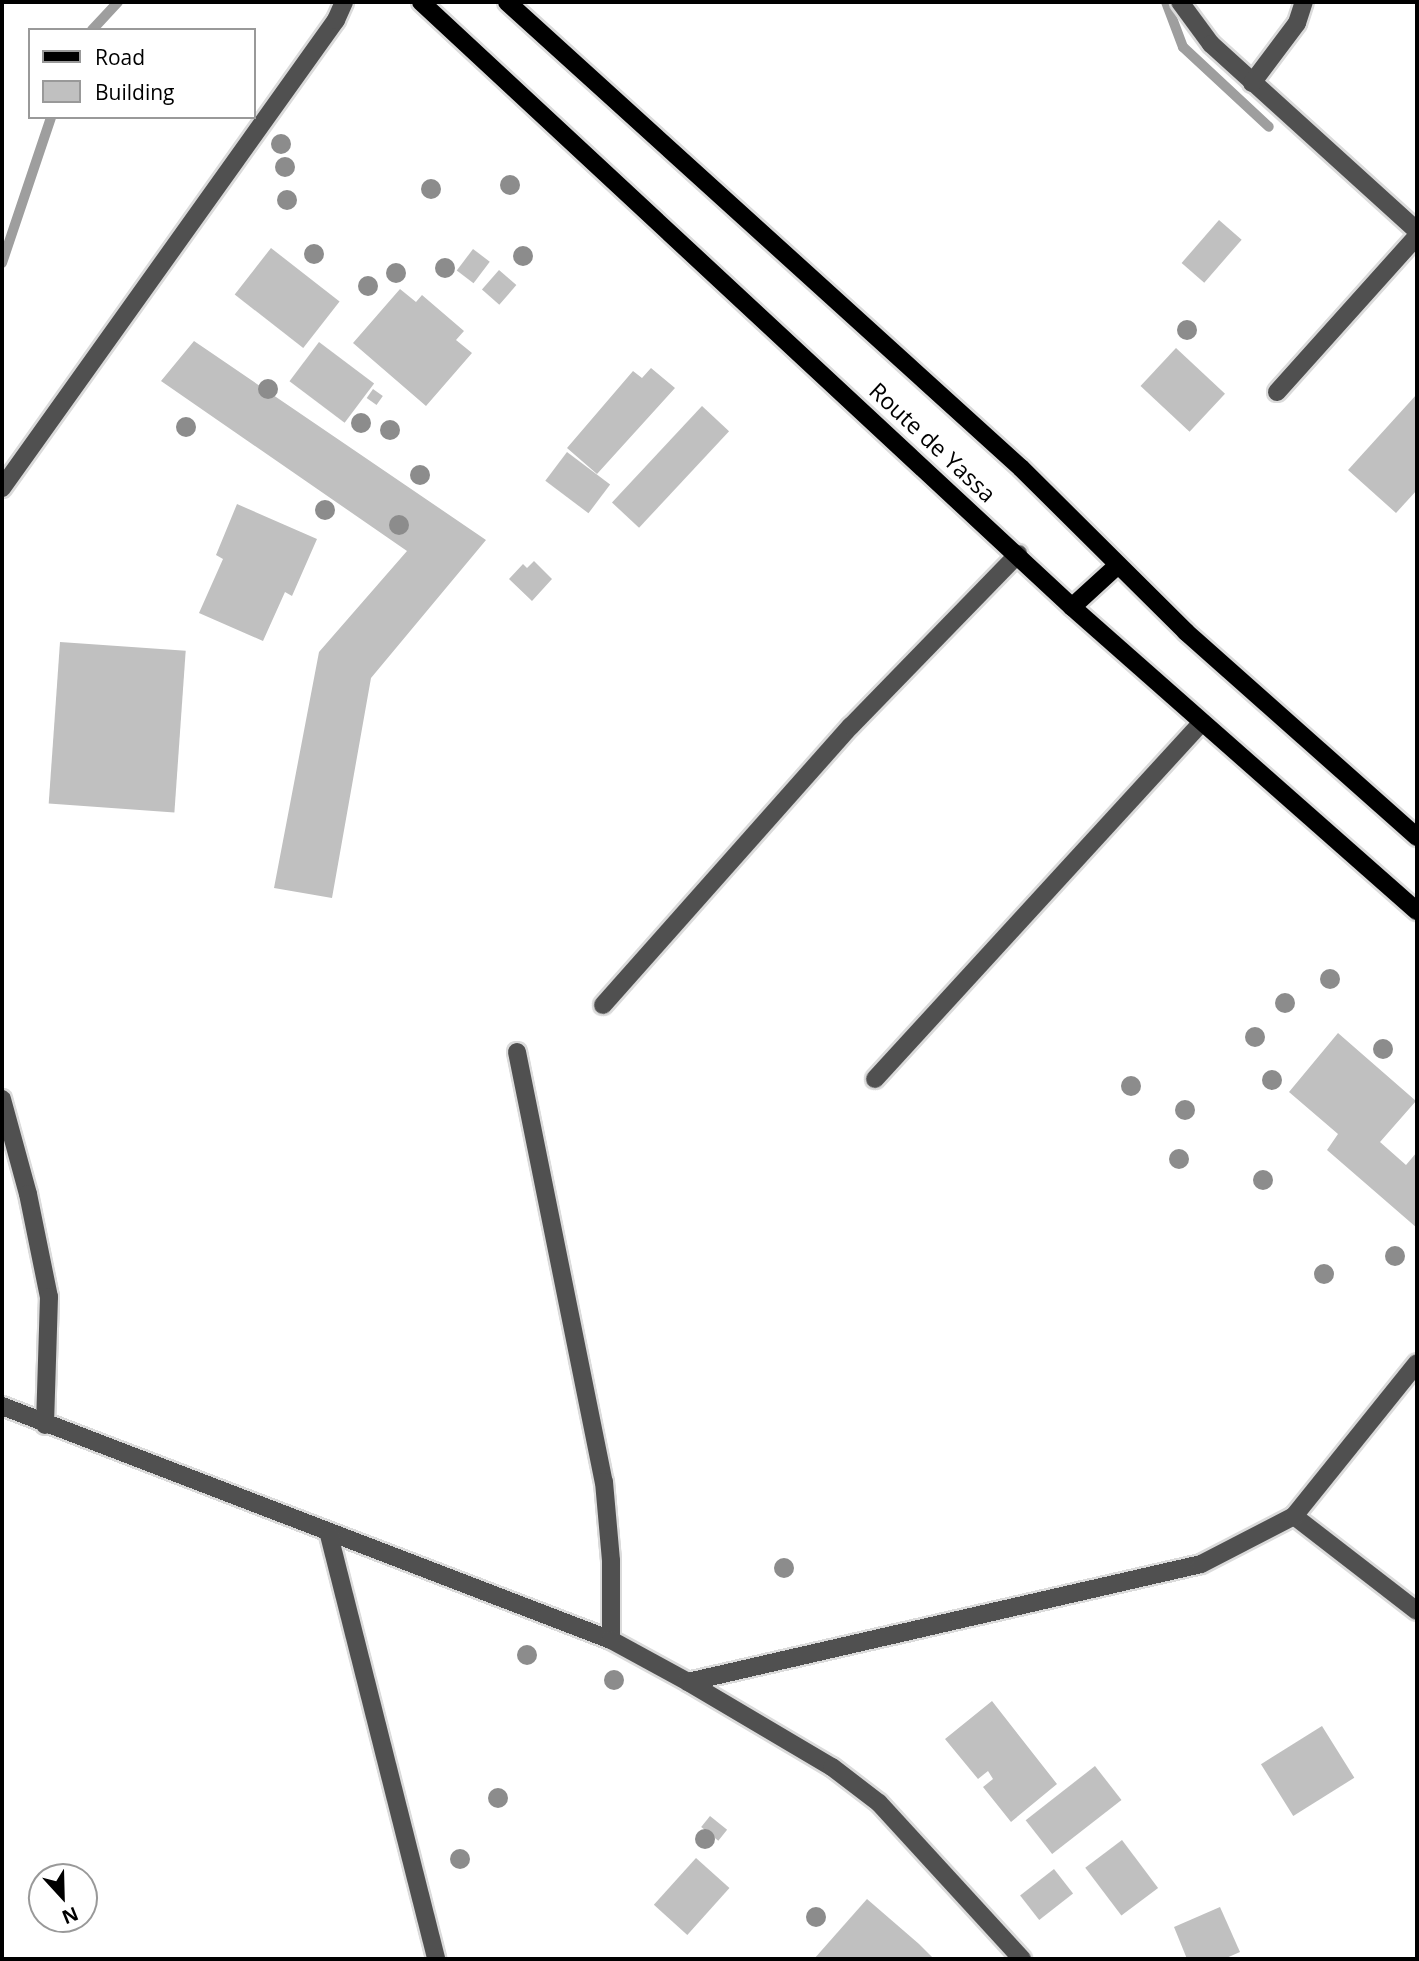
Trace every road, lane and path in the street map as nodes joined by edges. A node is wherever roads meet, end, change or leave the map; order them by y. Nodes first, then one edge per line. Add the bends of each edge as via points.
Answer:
1 (344, 2) edge
2 (421, 2) edge
3 (507, 2) edge
4 (1180, 2) edge
5 (1304, 2) edge
6 (1252, 83) junction
7 (1417, 233) edge
8 (1277, 392) dead end
9 (2, 488) edge
10 (1018, 554) junction
11 (1118, 565) junction
12 (1072, 607) junction
13 (1201, 723) junction
14 (1417, 837) edge
15 (1417, 911) edge
16 (603, 1005) dead end
17 (517, 1052) dead end
18 (874, 1079) dead end
19 (2, 1098) edge
20 (1417, 1363) edge
21 (2, 1406) edge
22 (45, 1425) junction
23 (1294, 1516) junction
24 (330, 1535) junction
25 (1417, 1611) edge
26 (611, 1640) junction
27 (688, 1682) junction
28 (436, 1959) edge
29 (1022, 1959) edge

1 - 9 street via 328,31
2 - 10 main road, Route de Yassa
3 - 11 main road, Route de Yassa via 1021,468
4 - 6 street via 1211,44
5 - 6 street via 1297,23
6 - 7 street
7 - 8 street
10 - 12 main road, Route de Yassa
10 - 16 street via 851,726
11 - 12 main road
11 - 14 main road, Route de Yassa via 1186,632
12 - 13 main road, Route de Yassa
13 - 15 main road, Route de Yassa
13 - 18 street
17 - 26 street via 604,1482
19 - 22 street via 49,1297
20 - 23 street
21 - 22 street
22 - 24 street
23 - 25 street
23 - 27 street via 1200,1564
24 - 26 street
24 - 28 street
26 - 27 street
27 - 29 street via 832,1767 879,1803

